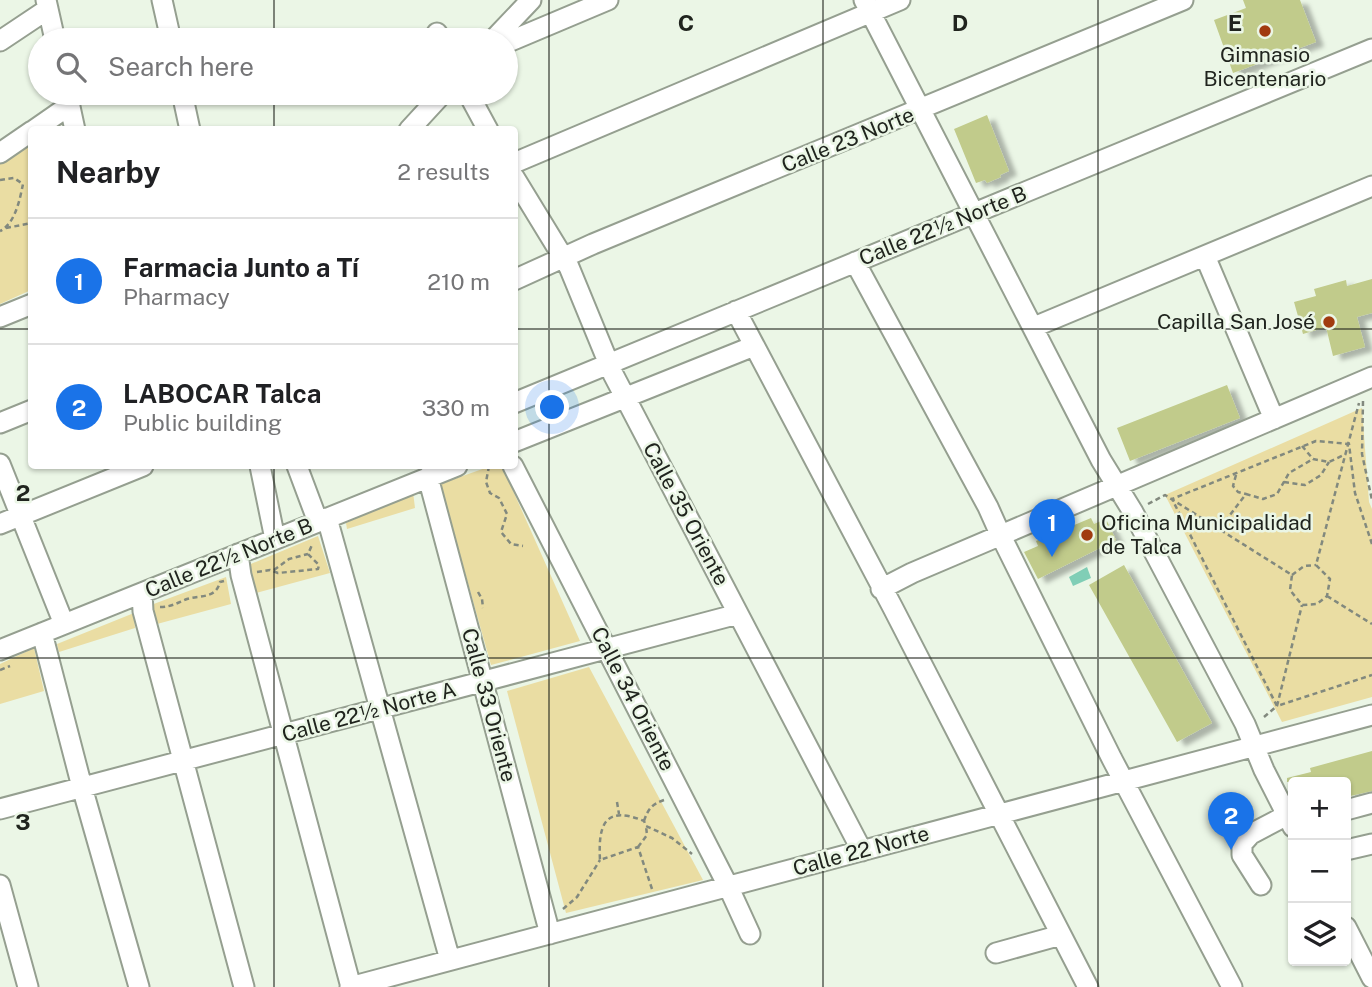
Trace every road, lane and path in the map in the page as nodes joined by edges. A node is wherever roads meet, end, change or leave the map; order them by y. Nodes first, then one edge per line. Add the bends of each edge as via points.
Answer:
1 (162, 0) edge
2 (531, 0) edge
3 (608, 0) edge
4 (900, 0) edge
5 (1183, 0) edge
6 (47, 5) edge
7 (868, 6) edge
8 (52, 28) edge
9 (168, 28) edge
10 (504, 28) edge
11 (518, 38) edge
12 (0, 41) edge
13 (1372, 49) edge
14 (61, 105) edge
15 (69, 105) edge
16 (185, 105) edge
17 (432, 105) edge
18 (474, 105) edge
19 (922, 110) junction
20 (38, 126) edge
21 (74, 126) edge
22 (189, 126) edge
23 (413, 126) edge
24 (486, 126) edge
25 (28, 133) edge
26 (0, 153) edge
27 (518, 161) edge
28 (0, 181) edge
29 (518, 183) edge
30 (1372, 186) edge
31 (976, 213) junction
32 (28, 224) edge
33 (6, 228) junction
34 (0, 231) edge
35 (1205, 256) junction
36 (564, 257) junction
37 (855, 262) junction
38 (518, 279) edge
39 (28, 306) edge
40 (736, 312) junction
41 (0, 317) edge
42 (1034, 327) junction
43 (754, 346) junction
44 (609, 363) junction
45 (1364, 381) edge
46 (625, 398) junction
47 (518, 400) edge
48 (28, 412) edge
49 (1273, 419) junction
50 (0, 423) edge
51 (518, 441) edge
52 (1349, 444) junction
53 (1302, 446) junction
54 (1346, 454) junction
55 (1312, 459) junction
56 (1329, 461) junction
57 (0, 464) edge
58 (135, 469) edge
59 (261, 469) edge
60 (298, 469) edge
61 (449, 469) edge
62 (488, 469) edge
63 (515, 469) edge
64 (1236, 475) junction
65 (428, 477) junction
66 (1284, 482) junction
67 (1117, 485) junction
68 (1246, 494) junction
69 (1172, 499) junction
70 (1372, 500) edge
71 (1133, 512) junction
72 (21, 515) junction
73 (0, 524) edge
74 (326, 525) junction
75 (1219, 529) junction
76 (1000, 536) junction
77 (275, 539) junction
78 (1372, 544) edge
79 (523, 545) dead end
80 (238, 554) junction
81 (308, 554) junction
82 (1316, 565) junction
83 (273, 571) junction
84 (241, 575) junction
85 (1292, 575) junction
86 (881, 589) junction
87 (1327, 596) junction
88 (142, 602) junction
89 (1302, 605) junction
90 (738, 614) junction
91 (64, 624) junction
92 (1372, 624) edge
93 (42, 633) junction
94 (0, 650) edge
95 (608, 650) junction
96 (1372, 675) edge
97 (484, 682) junction
98 (1277, 706) junction
99 (380, 709) junction
100 (1372, 715) edge
101 (1264, 717) dead end
102 (284, 734) junction
103 (1254, 746) junction
104 (184, 760) junction
105 (1124, 781) junction
106 (82, 787) junction
107 (681, 794) junction
108 (617, 802) dead end
109 (1372, 803) edge
110 (0, 809) edge
111 (1351, 809) edge
112 (620, 814) junction
113 (999, 814) junction
114 (1288, 816) edge
115 (644, 821) junction
116 (1288, 825) edge
117 (646, 826) junction
118 (1372, 844) edge
119 (638, 847) junction
120 (1351, 849) edge
121 (862, 851) junction
122 (600, 860) junction
123 (715, 861) junction
124 (0, 885) edge
125 (1261, 885) dead end
126 (728, 886) junction
127 (654, 906) junction
128 (548, 925) junction
129 (750, 934) dead end
130 (1061, 935) junction
131 (1351, 938) edge
132 (996, 953) dead end
133 (450, 960) junction
134 (1372, 978) edge
135 (28, 987) edge
136 (139, 987) edge
137 (244, 987) edge
138 (351, 987) edge
139 (1088, 987) edge
140 (1232, 987) edge

1 - 9 street
2 - 10 street
3 - 11 street
4 - 7 street
5 - 19 street, Calle 23 Norte
6 - 8 street
6 - 12 street
7 - 19 street
7 - 27 street
13 - 31 street, Calle 22½ Norte B
14 - 20 street
15 - 21 street
16 - 22 street
17 - 23 street
18 - 24 street
19 - 31 street
19 - 36 street, Calle 23 Norte
25 - 26 street
28 - 33 path via 13,177 23,184
29 - 36 street, Calle 35 Oriente
30 - 35 street
31 - 37 street, Calle 22½ Norte B
31 - 42 street
32 - 33 path
33 - 34 path
35 - 42 street
35 - 49 street
36 - 38 street, Calle 23 Norte
36 - 44 street, Calle 35 Oriente
37 - 40 street, Calle 22½ Norte B
37 - 76 street
39 - 41 street
40 - 43 street
40 - 44 street, Calle 22½ Norte B
42 - 67 street
43 - 46 street
43 - 86 street
44 - 46 street, Calle 35 Oriente
44 - 47 street, Calle 22½ Norte B
45 - 49 street
45 - 52 path
45 - 70 path via 1362,454
46 - 51 street
46 - 90 street, Calle 35 Oriente
48 - 50 street
49 - 67 street
52 - 53 path via 1315,441
52 - 54 path
52 - 78 path via 1355,493
53 - 55 path
53 - 64 path
54 - 56 path
54 - 82 path
55 - 56 path
55 - 66 path via 1289,473
56 - 66 path via 1321,474 1305,485
57 - 72 street
58 - 72 street
59 - 77 street
60 - 74 street
61 - 65 street, Calle 22½ Norte B
62 - 79 path via 490,493 507,514 501,532 511,544
63 - 95 street, Calle 34 Oriente
64 - 68 path via 1233,486
64 - 69 path
65 - 74 street, Calle 22½ Norte B
65 - 97 street, Calle 33 Oriente
66 - 68 path via 1277,494 1264,499
67 - 71 street
67 - 76 street
68 - 75 path
69 - 71 path via 1163,496
69 - 75 path
69 - 98 path
71 - 103 street
72 - 73 street
72 - 91 street
74 - 77 street, Calle 22½ Norte B
74 - 81 path
74 - 99 street
75 - 85 path
76 - 86 street
76 - 105 street
77 - 80 street, Calle 22½ Norte B
80 - 84 street
80 - 88 street, Calle 22½ Norte B
81 - 83 path via 289,559
81 - 83 path via 318,569
82 - 85 path via 1304,566
82 - 87 path via 1330,579
83 - 84 path
84 - 88 path via 220,582 211,595 169,607
84 - 102 street
85 - 89 path via 1290,590
86 - 113 street
87 - 89 path via 1317,604
87 - 92 path
88 - 91 street, Calle 22½ Norte B
88 - 104 street
89 - 98 path
90 - 95 street, Calle 22½ Norte A
90 - 121 street, Calle 35 Oriente
91 - 93 street, Calle 22½ Norte B
93 - 94 street, Calle 22½ Norte B
93 - 106 street
95 - 97 street, Calle 22½ Norte A
95 - 107 street, Calle 34 Oriente
96 - 98 path
97 - 99 street, Calle 22½ Norte A
97 - 128 street, Calle 33 Oriente
98 - 101 path
99 - 102 street, Calle 22½ Norte A
99 - 133 street
100 - 103 street, Calle 22 Norte
102 - 104 street, Calle 22½ Norte A
102 - 138 street
103 - 105 street, Calle 22 Norte
103 - 114 street
104 - 106 street, Calle 22½ Norte A
104 - 137 street
105 - 113 street, Calle 22 Norte
105 - 140 street
106 - 110 street, Calle 22½ Norte A
106 - 136 street
107 - 115 path via 656,803 647,810
107 - 123 street, Calle 34 Oriente
108 - 112 path
109 - 111 street
112 - 115 path
112 - 122 path via 602,824
113 - 121 street, Calle 22 Norte
113 - 130 street
115 - 117 path
116 - 125 street via 1251,834 1242,844 1242,855
117 - 119 path
117 - 123 path via 672,838 694,856
118 - 120 street
119 - 122 path
119 - 127 path via 649,874
121 - 126 street, Calle 22 Norte
122 - 128 path via 577,897
123 - 126 street, Calle 34 Oriente
124 - 135 street
126 - 127 street, Calle 22 Norte
126 - 129 street, Calle 34 Oriente
127 - 128 street, Calle 22 Norte
128 - 133 street, Calle 22 Norte
130 - 132 street
130 - 139 street
131 - 134 street
133 - 138 street, Calle 22 Norte

